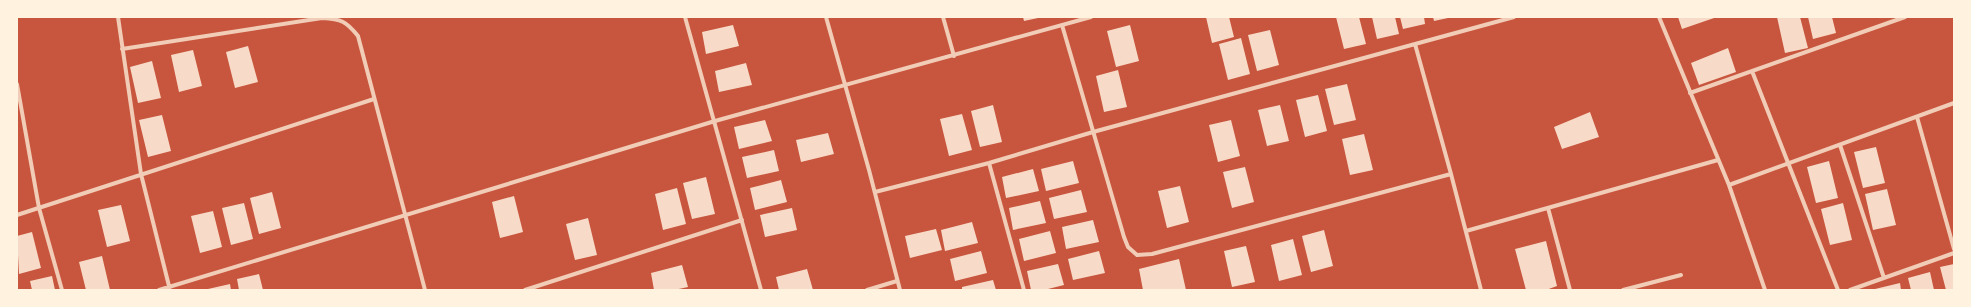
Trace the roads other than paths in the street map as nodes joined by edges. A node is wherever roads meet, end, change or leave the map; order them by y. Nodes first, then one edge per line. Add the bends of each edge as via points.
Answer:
1 (118, 17) edge
2 (685, 17) edge
3 (826, 17) edge
4 (943, 17) edge
5 (1091, 17) edge
6 (1514, 17) edge
7 (1659, 17) edge
8 (1905, 17) edge
9 (1062, 25) junction
10 (1415, 44) junction
11 (122, 49) junction
12 (954, 56) junction
13 (1752, 71) junction
14 (17, 84) edge
15 (846, 84) junction
16 (1690, 93) junction
17 (374, 99) junction
18 (1954, 104) edge
19 (1917, 117) junction
20 (715, 121) junction
21 (1093, 132) junction
22 (1840, 145) junction
23 (1718, 160) junction
24 (989, 163) junction
25 (1789, 164) junction
26 (141, 174) junction
27 (1450, 174) junction
28 (1729, 185) junction
29 (875, 192) junction
30 (39, 208) junction
31 (1548, 208) junction
32 (17, 214) edge
33 (404, 215) junction
34 (742, 220) junction
35 (1466, 231) junction
36 (1954, 249) edge
37 (1954, 253) edge
38 (1681, 275) dead end
39 (1884, 278) junction
40 (897, 281) junction
41 (170, 288) edge
42 (62, 290) edge
43 (160, 290) edge
44 (425, 290) edge
45 (525, 290) edge
46 (761, 290) edge
47 (867, 290) edge
48 (900, 290) edge
49 (1024, 290) edge
50 (1481, 290) edge
51 (1570, 290) edge
52 (1623, 290) edge
53 (1765, 290) edge
54 (1838, 290) edge
55 (1850, 290) edge

1 - 11 street
2 - 20 street
3 - 15 street
4 - 12 street
5 - 9 street
6 - 10 street
7 - 16 street
8 - 13 street
9 - 12 street
9 - 21 street
10 - 21 street
10 - 27 street
11 - 17 street via 322,18 336,18 347,23 358,36
11 - 26 street
12 - 15 street
13 - 16 street
13 - 25 street
14 - 30 street
15 - 20 street
15 - 29 street
16 - 23 street
17 - 26 street
17 - 33 street
18 - 19 street
19 - 22 street
19 - 36 street
20 - 33 street
20 - 34 street
21 - 24 street
21 - 27 street via 1124,237 1128,247 1137,255 1152,254
22 - 25 street
22 - 39 street
23 - 28 street
23 - 31 street
24 - 29 street
24 - 49 street
25 - 28 street
25 - 54 street
26 - 30 street
26 - 41 street
27 - 35 street
28 - 53 street
29 - 40 street
30 - 32 street
30 - 42 street
31 - 35 street
31 - 51 street
33 - 41 street
33 - 44 street
34 - 45 street
34 - 46 street
35 - 50 street
37 - 39 street
38 - 52 street
39 - 55 street
40 - 47 street
40 - 48 street
41 - 43 street

